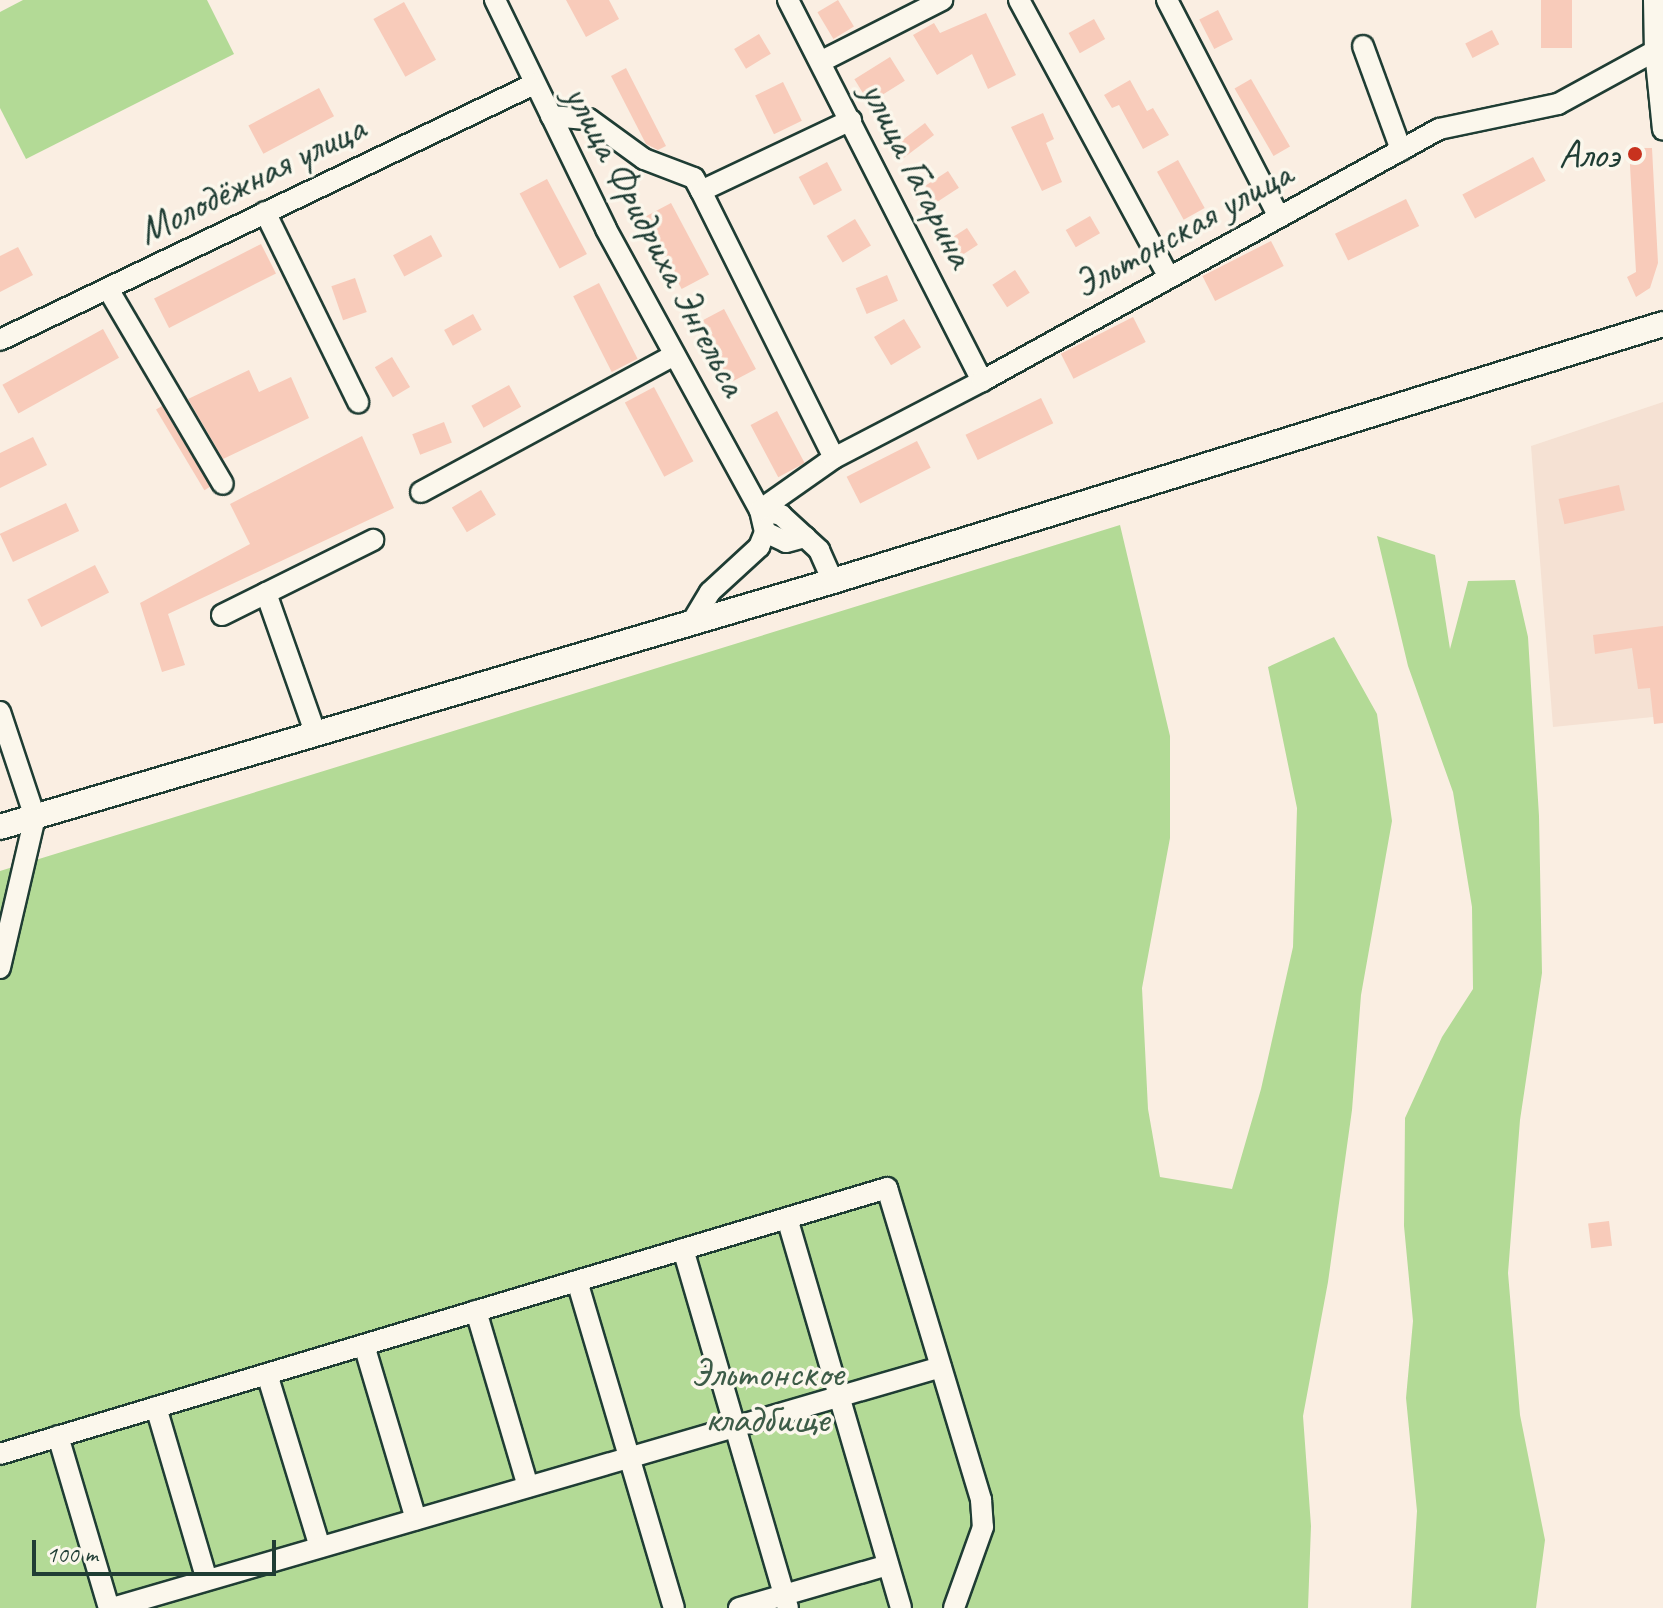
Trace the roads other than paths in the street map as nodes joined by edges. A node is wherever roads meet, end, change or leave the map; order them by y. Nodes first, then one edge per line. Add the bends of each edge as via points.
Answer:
1 (495, 0) edge
2 (788, 0) edge
3 (942, 0) edge
4 (1019, 0) edge
5 (1167, 0) edge
6 (1654, 0) edge
7 (1363, 46) dead end
8 (1655, 51) junction
9 (822, 61) junction
10 (534, 84) junction
11 (551, 116) junction
12 (851, 120) junction
13 (1663, 130) edge
14 (1401, 150) junction
15 (701, 191) junction
16 (265, 212) junction
17 (1279, 217) junction
18 (1168, 276) junction
19 (108, 289) junction
20 (1663, 324) edge
21 (0, 340) edge
22 (673, 356) junction
23 (982, 381) junction
24 (358, 402) dead end
25 (834, 458) junction
26 (223, 484) dead end
27 (421, 492) dead end
28 (760, 510) junction
29 (765, 532) junction
30 (805, 537) junction
31 (373, 540) dead end
32 (833, 581) junction
33 (266, 593) junction
34 (222, 615) dead end
35 (692, 622) junction
36 (0, 712) edge
37 (315, 732) junction
38 (35, 817) junction
39 (0, 827) edge
40 (0, 968) edge
41 (787, 1218) junction
42 (683, 1249) junction
43 (577, 1281) junction
44 (476, 1311) junction
45 (364, 1345) junction
46 (941, 1367) junction
47 (267, 1374) junction
48 (839, 1395) junction
49 (156, 1407) junction
50 (735, 1425) junction
51 (58, 1436) junction
52 (0, 1454) edge
53 (629, 1457) junction
54 (528, 1486) junction
55 (416, 1519) junction
56 (320, 1547) junction
57 (888, 1565) junction
58 (207, 1580) junction
59 (786, 1601) edge
60 (110, 1608) edge
61 (674, 1608) edge
62 (739, 1608) edge
63 (901, 1608) edge
64 (954, 1608) edge

1 - 10 street, улица Фридриха Энгельса
2 - 9 street, улица Гагарина
3 - 9 street
4 - 18 street
5 - 17 street
6 - 8 street
7 - 14 street
8 - 13 street
8 - 14 street, Эльтонская улица via 1558,104 1439,129
9 - 12 street, улица Гагарина
10 - 11 street, улица Фридриха Энгельса
10 - 16 street, Молодёжная улица
11 - 15 street via 589,119 644,159 694,178
11 - 22 street, улица Фридриха Энгельса
12 - 15 street
12 - 23 street, улица Гагарина
14 - 17 street, Эльтонская улица
15 - 25 street
16 - 19 street, Молодёжная улица
16 - 24 street
17 - 18 street, Эльтонская улица
18 - 23 street, Эльтонская улица
19 - 21 street, Молодёжная улица
19 - 26 street
20 - 32 main road
22 - 27 street
22 - 28 street, улица Фридриха Энгельса
23 - 25 street, Эльтонская улица
25 - 28 street, Эльтонская улица
28 - 29 street, улица Фридриха Энгельса
28 - 30 street via 781,515
29 - 30 street via 786,542
29 - 35 street via 759,547 710,592
30 - 32 street via 819,550
31 - 33 street
32 - 35 main road
33 - 34 street
33 - 37 street
35 - 37 main road
36 - 38 street
37 - 38 main road
38 - 39 main road
38 - 40 street
41 - 42 street
41 - 46 street via 887,1188
41 - 48 street
42 - 43 street
42 - 50 street
43 - 44 street
43 - 53 street
44 - 45 street
44 - 54 street
45 - 47 street
45 - 55 street
46 - 48 street
46 - 64 street via 983,1527
47 - 49 street
47 - 56 street
48 - 50 street
48 - 57 street
49 - 51 street
49 - 58 street
50 - 53 street
50 - 59 street
51 - 52 street
51 - 60 street
53 - 54 street
53 - 61 street
54 - 55 street
55 - 56 street
56 - 58 street
57 - 59 street
57 - 63 street
58 - 60 street
59 - 62 street

